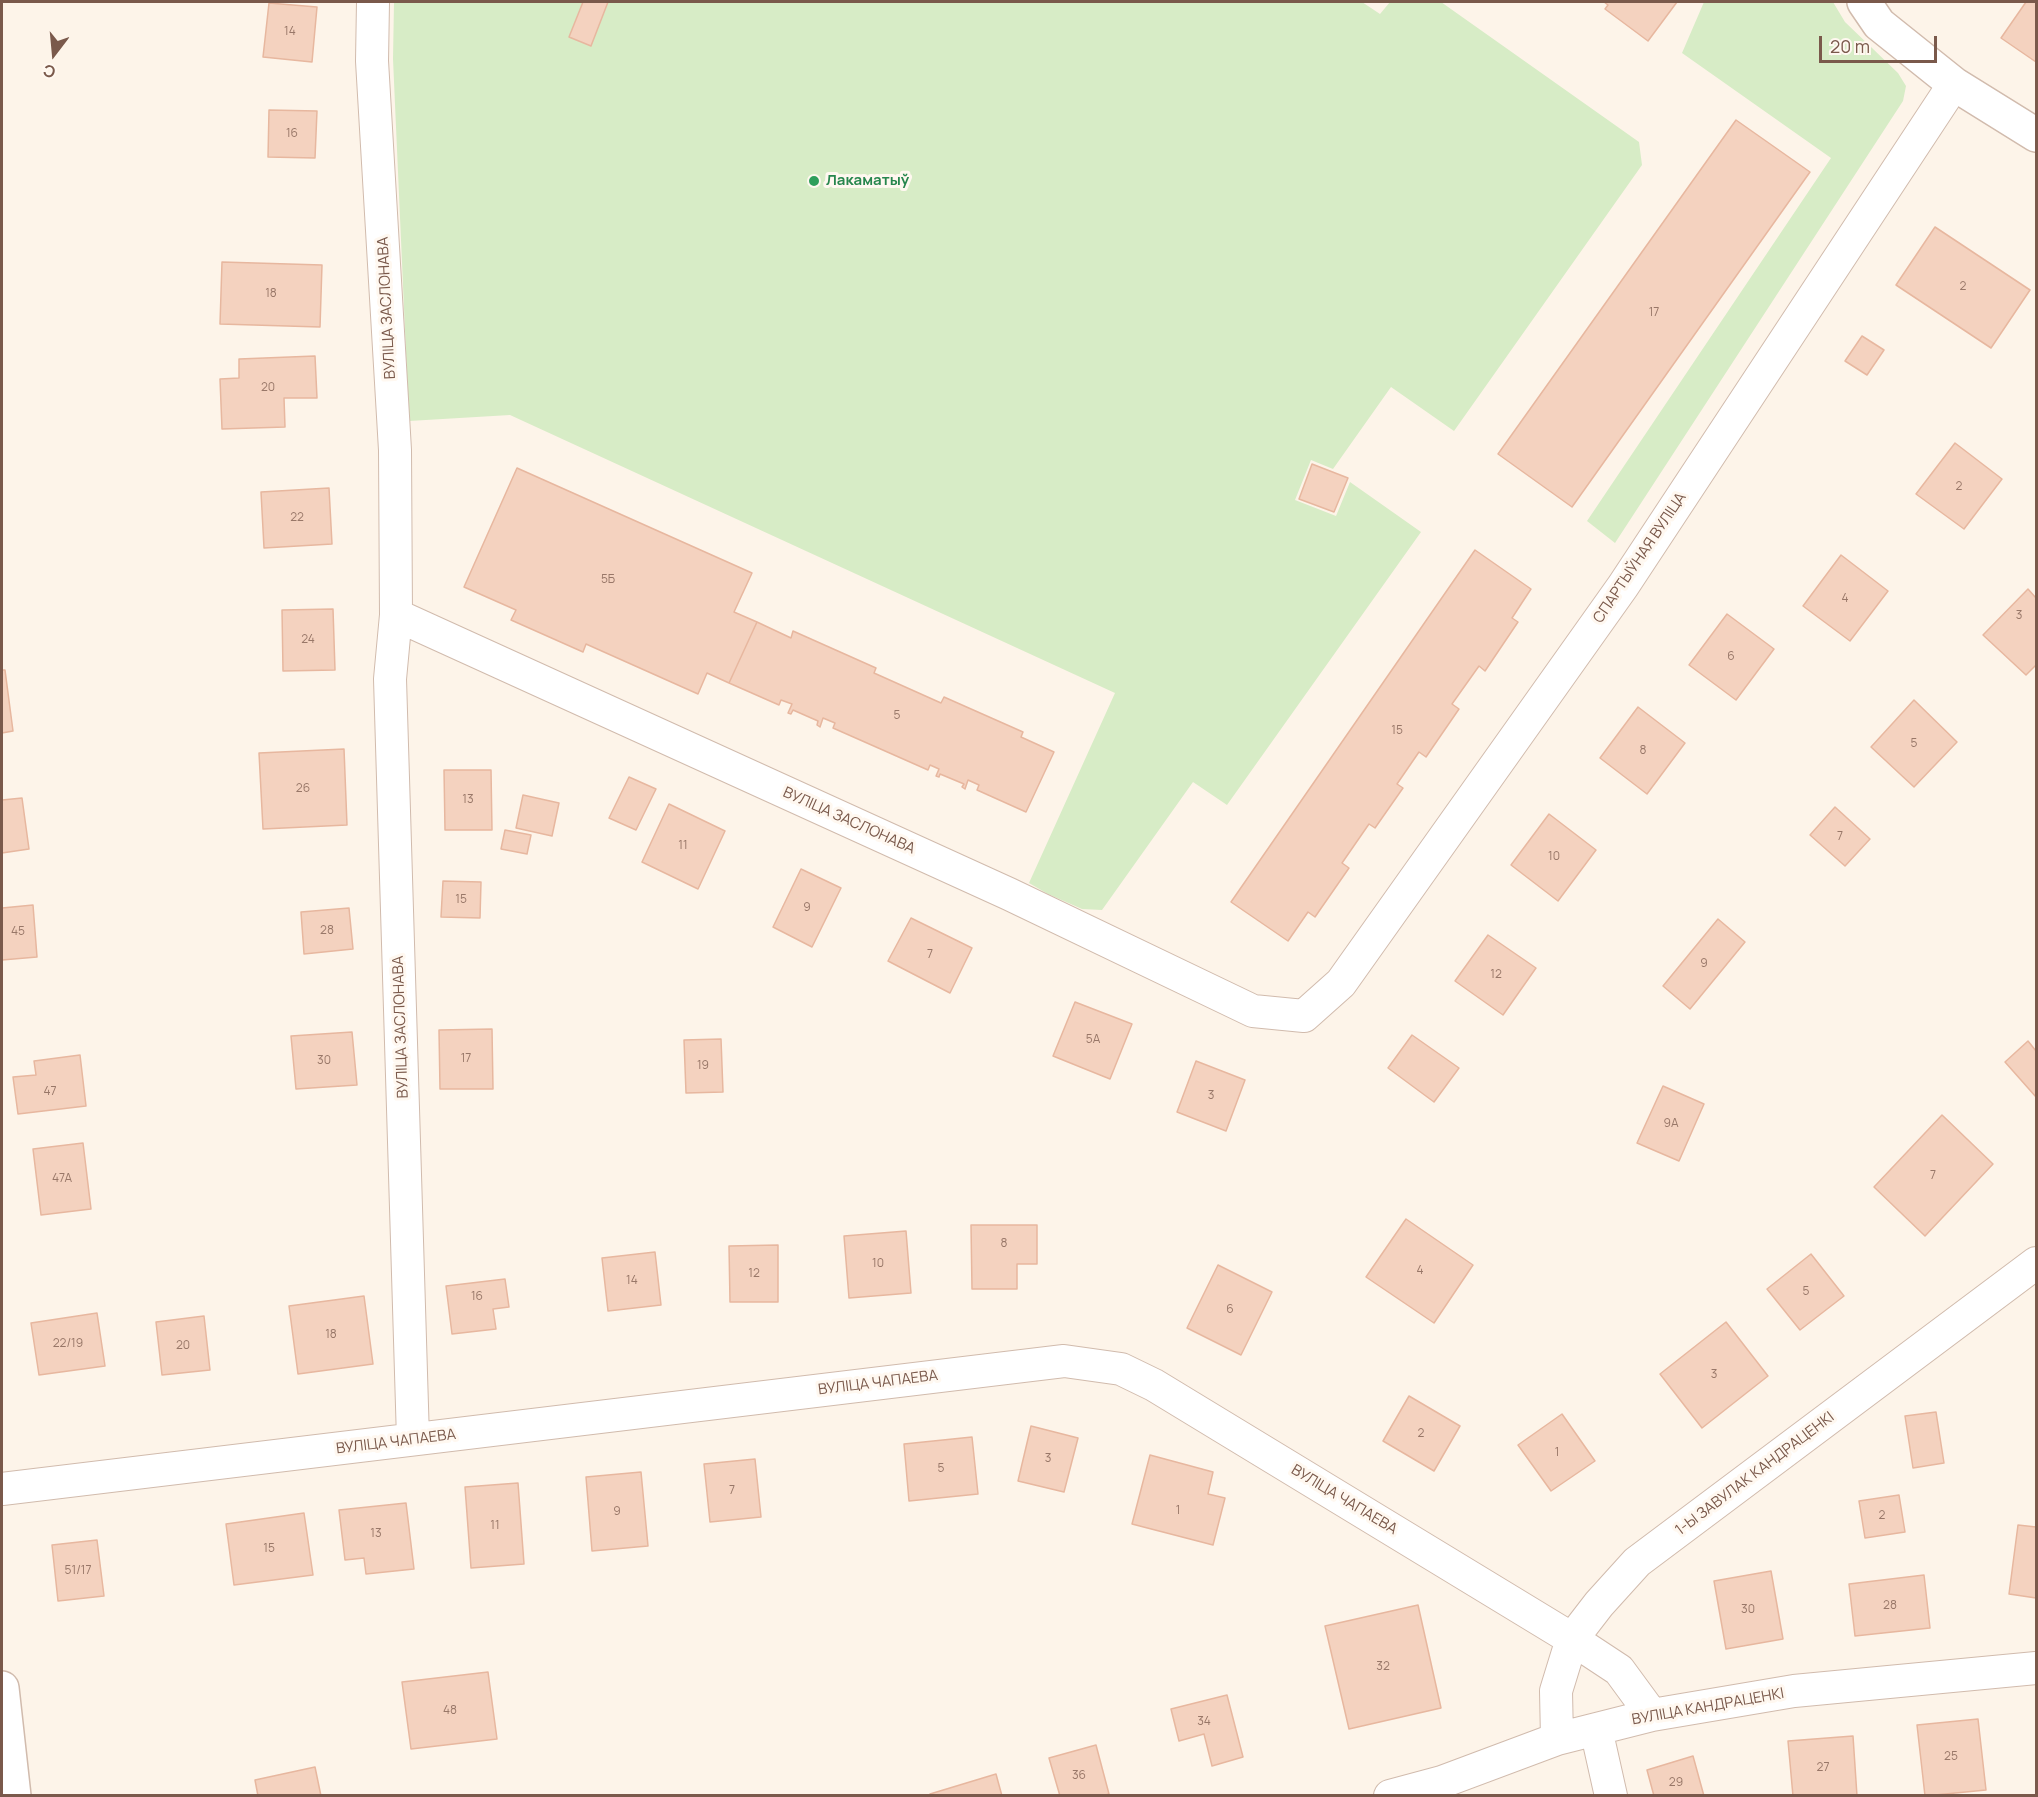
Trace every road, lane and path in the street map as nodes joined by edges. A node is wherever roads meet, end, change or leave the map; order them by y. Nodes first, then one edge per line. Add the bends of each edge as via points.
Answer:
1 (373, 2) edge
2 (1864, 2) edge
3 (1954, 84) junction
4 (2037, 135) edge
5 (396, 615) junction
6 (1304, 1016) joint
7 (2037, 1263) edge
8 (413, 1440) junction
9 (2, 1489) edge
10 (1572, 1639) junction
11 (2037, 1668) edge
12 (2, 1688) edge
13 (1652, 1715) junction
14 (1596, 1729) junction
15 (1557, 1739) junction
16 (14, 1796) edge
17 (1390, 1796) edge
18 (1611, 1796) edge

1 - 5 street, ВУЛІЦА ЗАСЛОНАВА via 372,61 395,450
2 - 3 street via 1879,24
3 - 4 street
3 - 6 street, СПАРТЫЎНАЯ ВУЛІЦА via 1623,586 1341,983
5 - 6 street, ВУЛІЦА ЗАСЛОНАВА via 1009,894 1253,1011
5 - 8 street, ВУЛІЦА ЗАСЛОНАВА via 390,679
7 - 10 street, 1-Ы ЗАВУЛАК КАНДРАЦЕНКІ via 1637,1562
8 - 9 street, ВУЛІЦА ЧАПАЕВА
8 - 10 street, ВУЛІЦА ЧАПАЕВА via 1064,1360 1121,1369 1155,1385
10 - 13 street, ВУЛІЦА ЧАПАЕВА via 1619,1670
10 - 15 street, 1-Ы ЗАВУЛАК КАНДРАЦЕНКІ via 1556,1691
11 - 13 street, ВУЛІЦА КАНДРАЦЕНКІ via 1794,1691
12 - 16 street
13 - 14 street, ВУЛІЦА КАНДРАЦЕНКІ
14 - 15 street, ВУЛІЦА КАНДРАЦЕНКІ
14 - 18 street
15 - 17 street, ВУЛІЦА КАНДРАЦЕНКІ via 1442,1782

